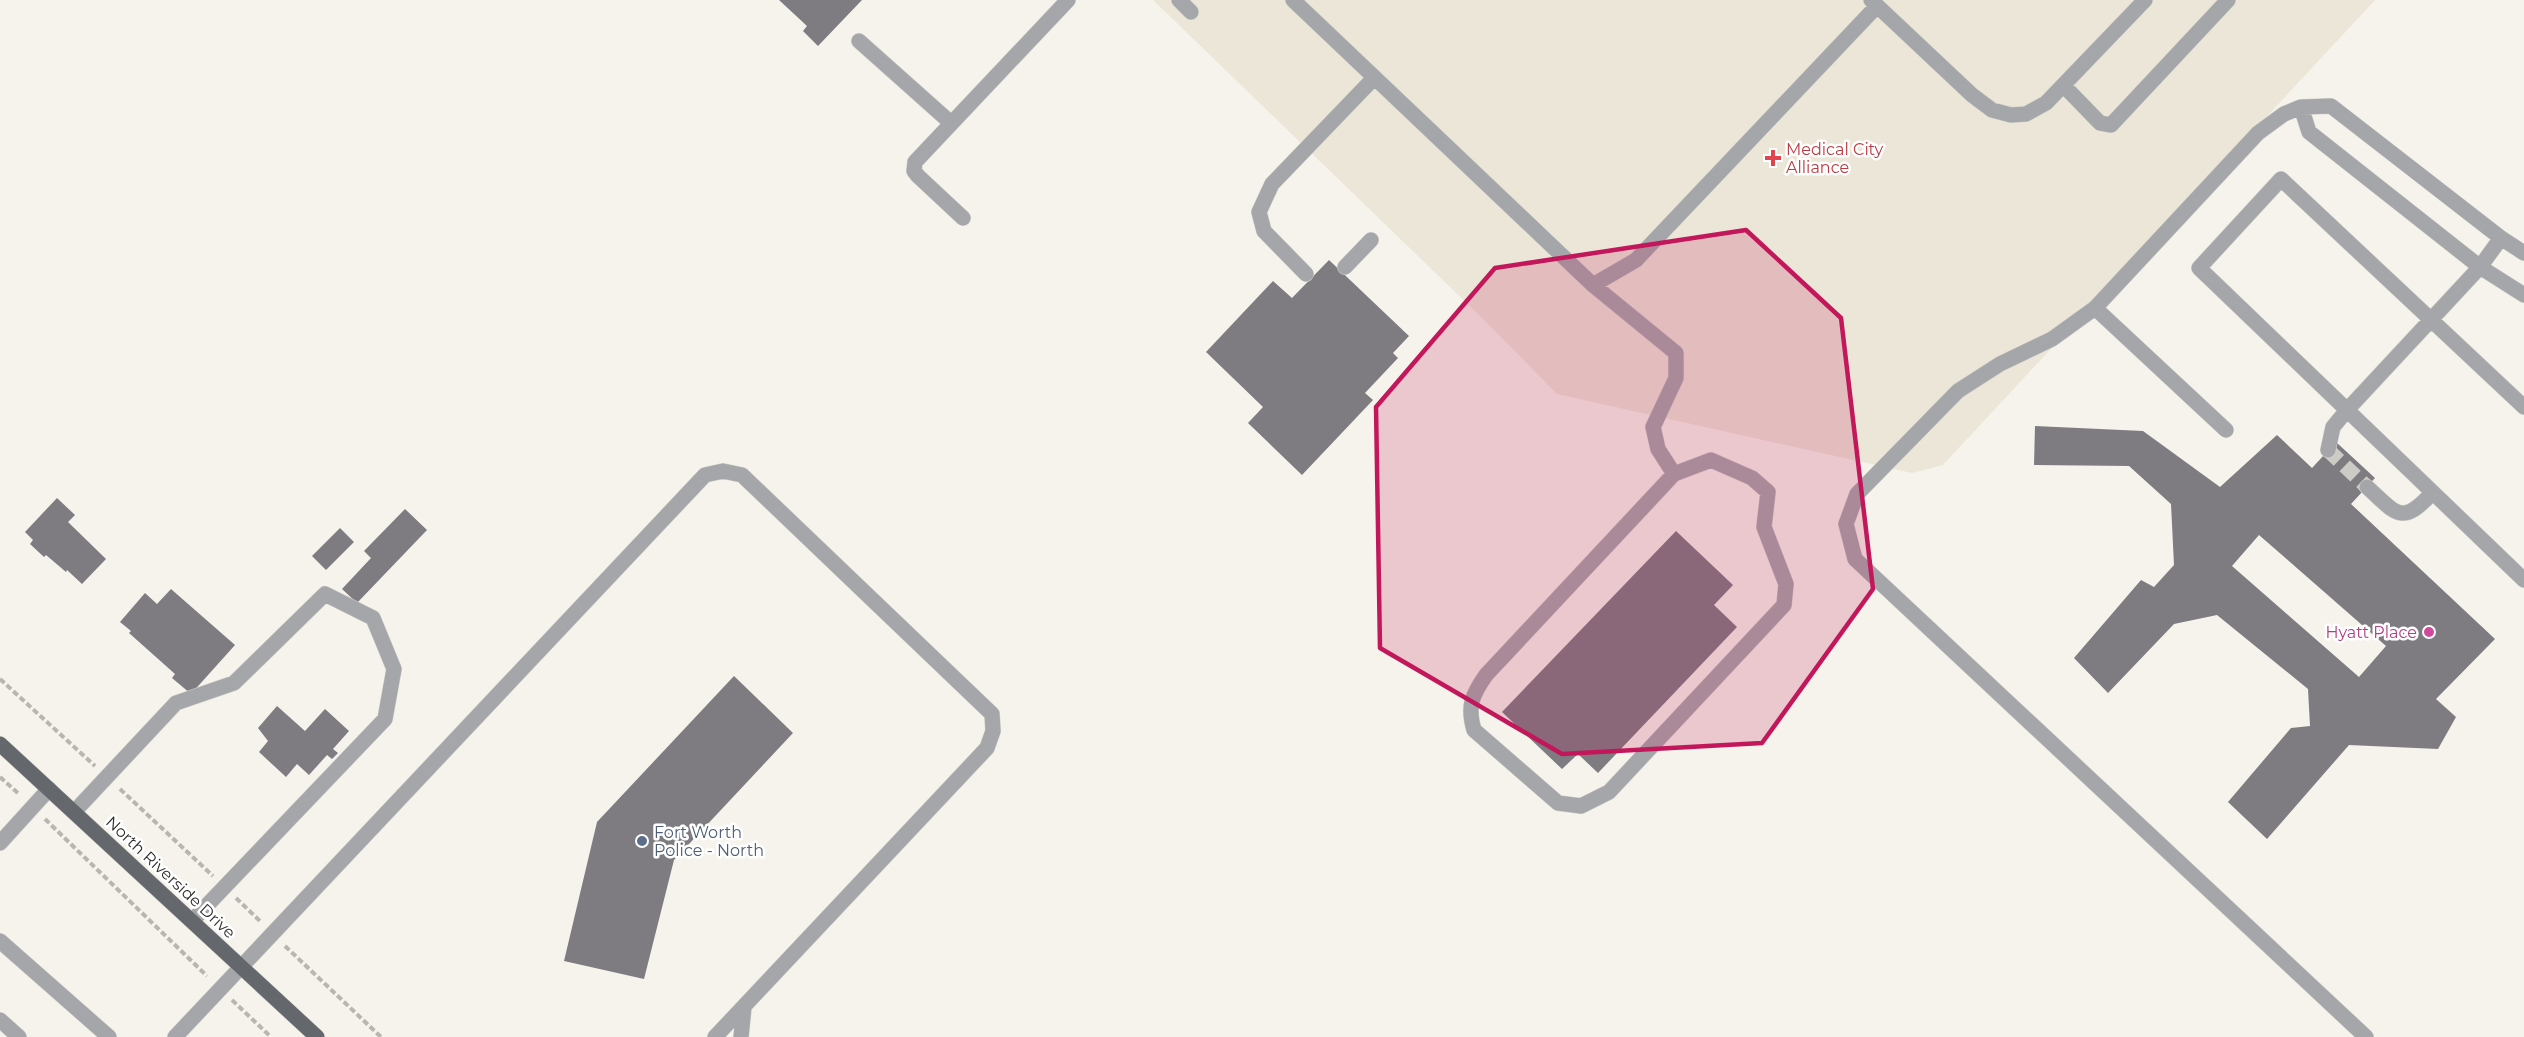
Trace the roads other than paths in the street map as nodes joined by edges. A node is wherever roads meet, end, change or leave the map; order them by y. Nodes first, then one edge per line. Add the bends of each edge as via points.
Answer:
1 (1068, 0) edge
2 (1179, 0) edge
3 (1293, 0) edge
4 (2145, 0) edge
5 (2228, 0) edge
6 (1874, 3) edge
7 (1191, 12) dead end
8 (859, 41) dead end
9 (1374, 78) junction
10 (2064, 86) junction
11 (2301, 106) junction
12 (951, 123) junction
13 (963, 218) dead end
14 (2501, 238) junction
15 (1371, 240) dead end
16 (2524, 253) edge
17 (1345, 267) dead end
18 (2480, 267) junction
19 (1306, 274) dead end
20 (1593, 285) junction
21 (2524, 296) edge
22 (2095, 308) junction
23 (2429, 319) junction
24 (2524, 407) edge
25 (2347, 410) junction
26 (2226, 430) dead end
27 (2328, 450) dead end
28 (1674, 474) junction
29 (2367, 487) tunnel mouth
30 (2432, 493) junction
31 (2524, 580) edge
32 (0, 744) edge
33 (49, 789) junction
34 (74, 812) junction
35 (0, 843) edge
36 (192, 921) junction
37 (0, 941) edge
38 (242, 968) junction
39 (744, 1007) junction
40 (0, 1020) edge
41 (19, 1037) edge
42 (109, 1037) edge
43 (175, 1037) edge
44 (317, 1037) edge
45 (715, 1037) edge
46 (741, 1037) edge
47 (2366, 1037) edge

1 - 12 lane
2 - 7 lane
3 - 9 lane
4 - 10 lane
5 - 10 lane via 2111,125 2100,123
6 - 10 lane via 1992,110 2026,114 2046,103
6 - 20 lane via 1636,260
8 - 12 lane
9 - 19 lane via 1272,184 1259,212 1264,231
9 - 20 lane
11 - 14 lane via 2331,106
11 - 18 lane via 2309,132
11 - 22 lane via 2258,133
12 - 13 lane via 915,162 914,171
14 - 16 lane
14 - 18 lane
15 - 17 lane
18 - 21 lane
18 - 23 lane
20 - 28 lane via 1676,353 1676,378 1653,427 1658,449
22 - 26 lane
22 - 47 lane via 2052,339 2000,364 1958,391 1901,447 1857,494 1846,524 1855,558
23 - 24 lane
23 - 25 lane
23 - 25 lane via 2281,179 2199,268
25 - 27 lane via 2332,427
25 - 30 lane
28 - 28 lane via 1486,675 1474,693 1469,714 1474,730 1558,803 1581,806 1609,792 1784,605 1786,584 1764,527 1768,492 1752,478 1711,460
29 - 30 lane via 2395,512 2406,514 2417,509
30 - 31 lane
32 - 33 main road, North Riverside Drive
33 - 34 main road, North Riverside Drive
33 - 35 lane
34 - 36 main road, North Riverside Drive
34 - 36 lane via 176,703 234,683 325,594 373,618 394,669 385,718
36 - 38 main road, North Riverside Drive
37 - 42 lane
38 - 39 lane via 705,475 723,471 742,475 992,714 993,731 987,748
38 - 43 lane
38 - 44 main road, North Riverside Drive
39 - 45 lane
39 - 46 lane
40 - 41 lane

